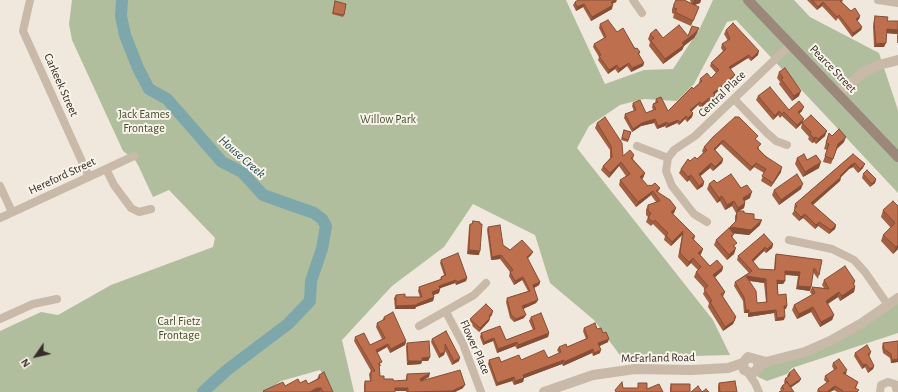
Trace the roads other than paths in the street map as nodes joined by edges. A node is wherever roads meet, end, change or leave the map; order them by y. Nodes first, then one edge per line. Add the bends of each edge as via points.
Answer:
1 (30, 0) edge
2 (633, 0) edge
3 (748, 0) edge
4 (878, 0) edge
5 (898, 2) edge
6 (642, 13) dead end
7 (791, 44) junction
8 (898, 60) edge
9 (840, 96) junction
10 (734, 99) junction
11 (786, 145) dead end
12 (637, 146) dead end
13 (134, 156) dead end
14 (898, 157) edge
15 (668, 158) junction
16 (106, 169) junction
17 (89, 177) junction
18 (0, 186) edge
19 (151, 209) dead end
20 (12, 212) junction
21 (0, 218) edge
22 (707, 222) dead end
23 (790, 240) dead end
24 (486, 284) dead end
25 (898, 298) edge
26 (57, 299) dead end
27 (888, 305) junction
28 (446, 312) junction
29 (0, 319) edge
30 (419, 326) dead end
31 (753, 366) junction
32 (549, 391) edge
33 (481, 392) edge
34 (759, 392) edge
35 (880, 392) edge
36 (897, 392) edge

1 - 17 street, Carkeek Street via 23,31
2 - 6 street
3 - 7 main road, Pearce Street
4 - 5 street
7 - 9 main road, Pearce Street
7 - 10 street, Central Place
8 - 9 street via 858,75
9 - 14 main road, Pearce Street
10 - 11 street via 767,133
10 - 15 street, Central Place
12 - 15 street
13 - 16 street, Hereford Street
15 - 22 street via 666,171 669,182 694,214
16 - 17 street, Hereford Street
16 - 19 street via 131,208 139,212
17 - 20 street, Hereford Street
18 - 20 street
20 - 21 street, Hereford Street
23 - 27 street via 832,249 854,260
24 - 28 street, Flower Place via 474,295
25 - 27 street, McFarland Road
26 - 29 street via 34,304
27 - 31 street, McFarland Road via 830,341 805,352
28 - 30 street, Flower Place
28 - 33 street, Flower Place via 463,344
31 - 32 street, McFarland Road via 691,370 635,369 593,375
31 - 34 street
35 - 36 street via 882,385 888,382 895,384

